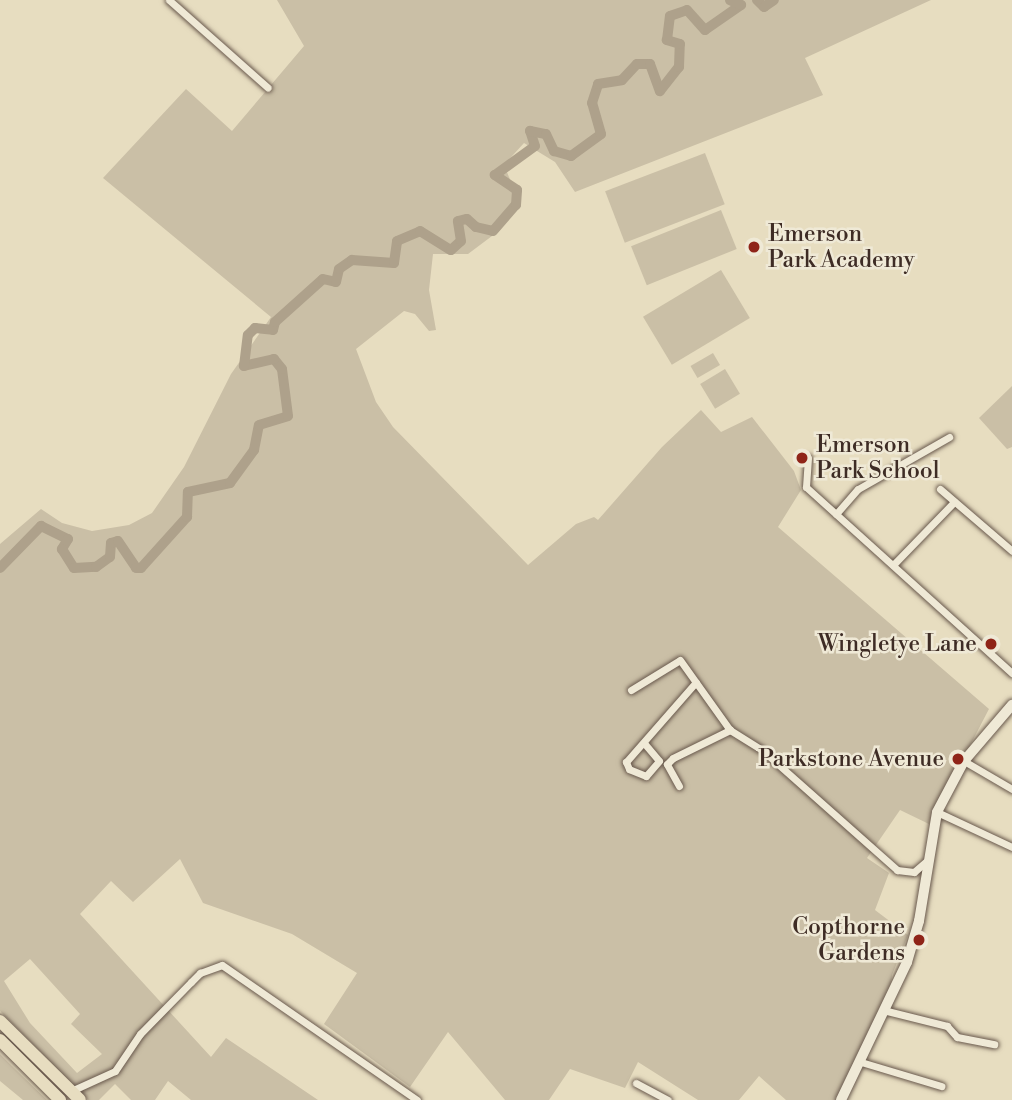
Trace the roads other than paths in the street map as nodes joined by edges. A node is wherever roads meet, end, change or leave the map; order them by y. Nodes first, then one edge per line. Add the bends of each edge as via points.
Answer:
1 (169, 0) edge
2 (268, 88) dead end
3 (949, 437) dead end
4 (808, 458) dead end
5 (940, 489) dead end
6 (954, 502) junction
7 (836, 514) junction
8 (1012, 551) edge
9 (893, 565) junction
10 (1012, 673) edge
11 (696, 682) junction
12 (631, 690) dead end
13 (1012, 705) edge
14 (730, 730) junction
15 (644, 743) junction
16 (964, 761) junction
17 (679, 786) dead end
18 (1012, 789) edge
19 (937, 812) junction
20 (1012, 848) edge
21 (928, 860) junction
22 (914, 872) junction
23 (924, 885) junction
24 (887, 1012) junction
25 (0, 1021) edge
26 (0, 1040) edge
27 (994, 1044) dead end
28 (861, 1062) junction
29 (636, 1083) dead end
30 (941, 1086) dead end
31 (75, 1096) edge
32 (60, 1100) edge
33 (417, 1100) edge
34 (668, 1100) edge
35 (841, 1100) edge

1 - 2 street
3 - 7 street via 858,489
4 - 7 street via 806,487
5 - 6 street
6 - 8 street
6 - 9 street
7 - 9 street
9 - 10 street
11 - 12 street via 676,660
11 - 14 street
11 - 15 street
13 - 16 street
14 - 17 street via 667,764
14 - 22 street via 762,750 897,870
15 - 15 street via 626,762 629,769 646,776 659,761
16 - 18 street
16 - 19 street
19 - 20 street
19 - 21 street
21 - 22 street
21 - 23 street
22 - 23 street
23 - 24 street via 919,921
24 - 27 street via 947,1026 957,1037
24 - 28 street
25 - 31 highway
26 - 32 highway
28 - 30 street
28 - 35 street
29 - 34 street
31 - 33 street via 114,1071 140,1034 200,973 222,965

